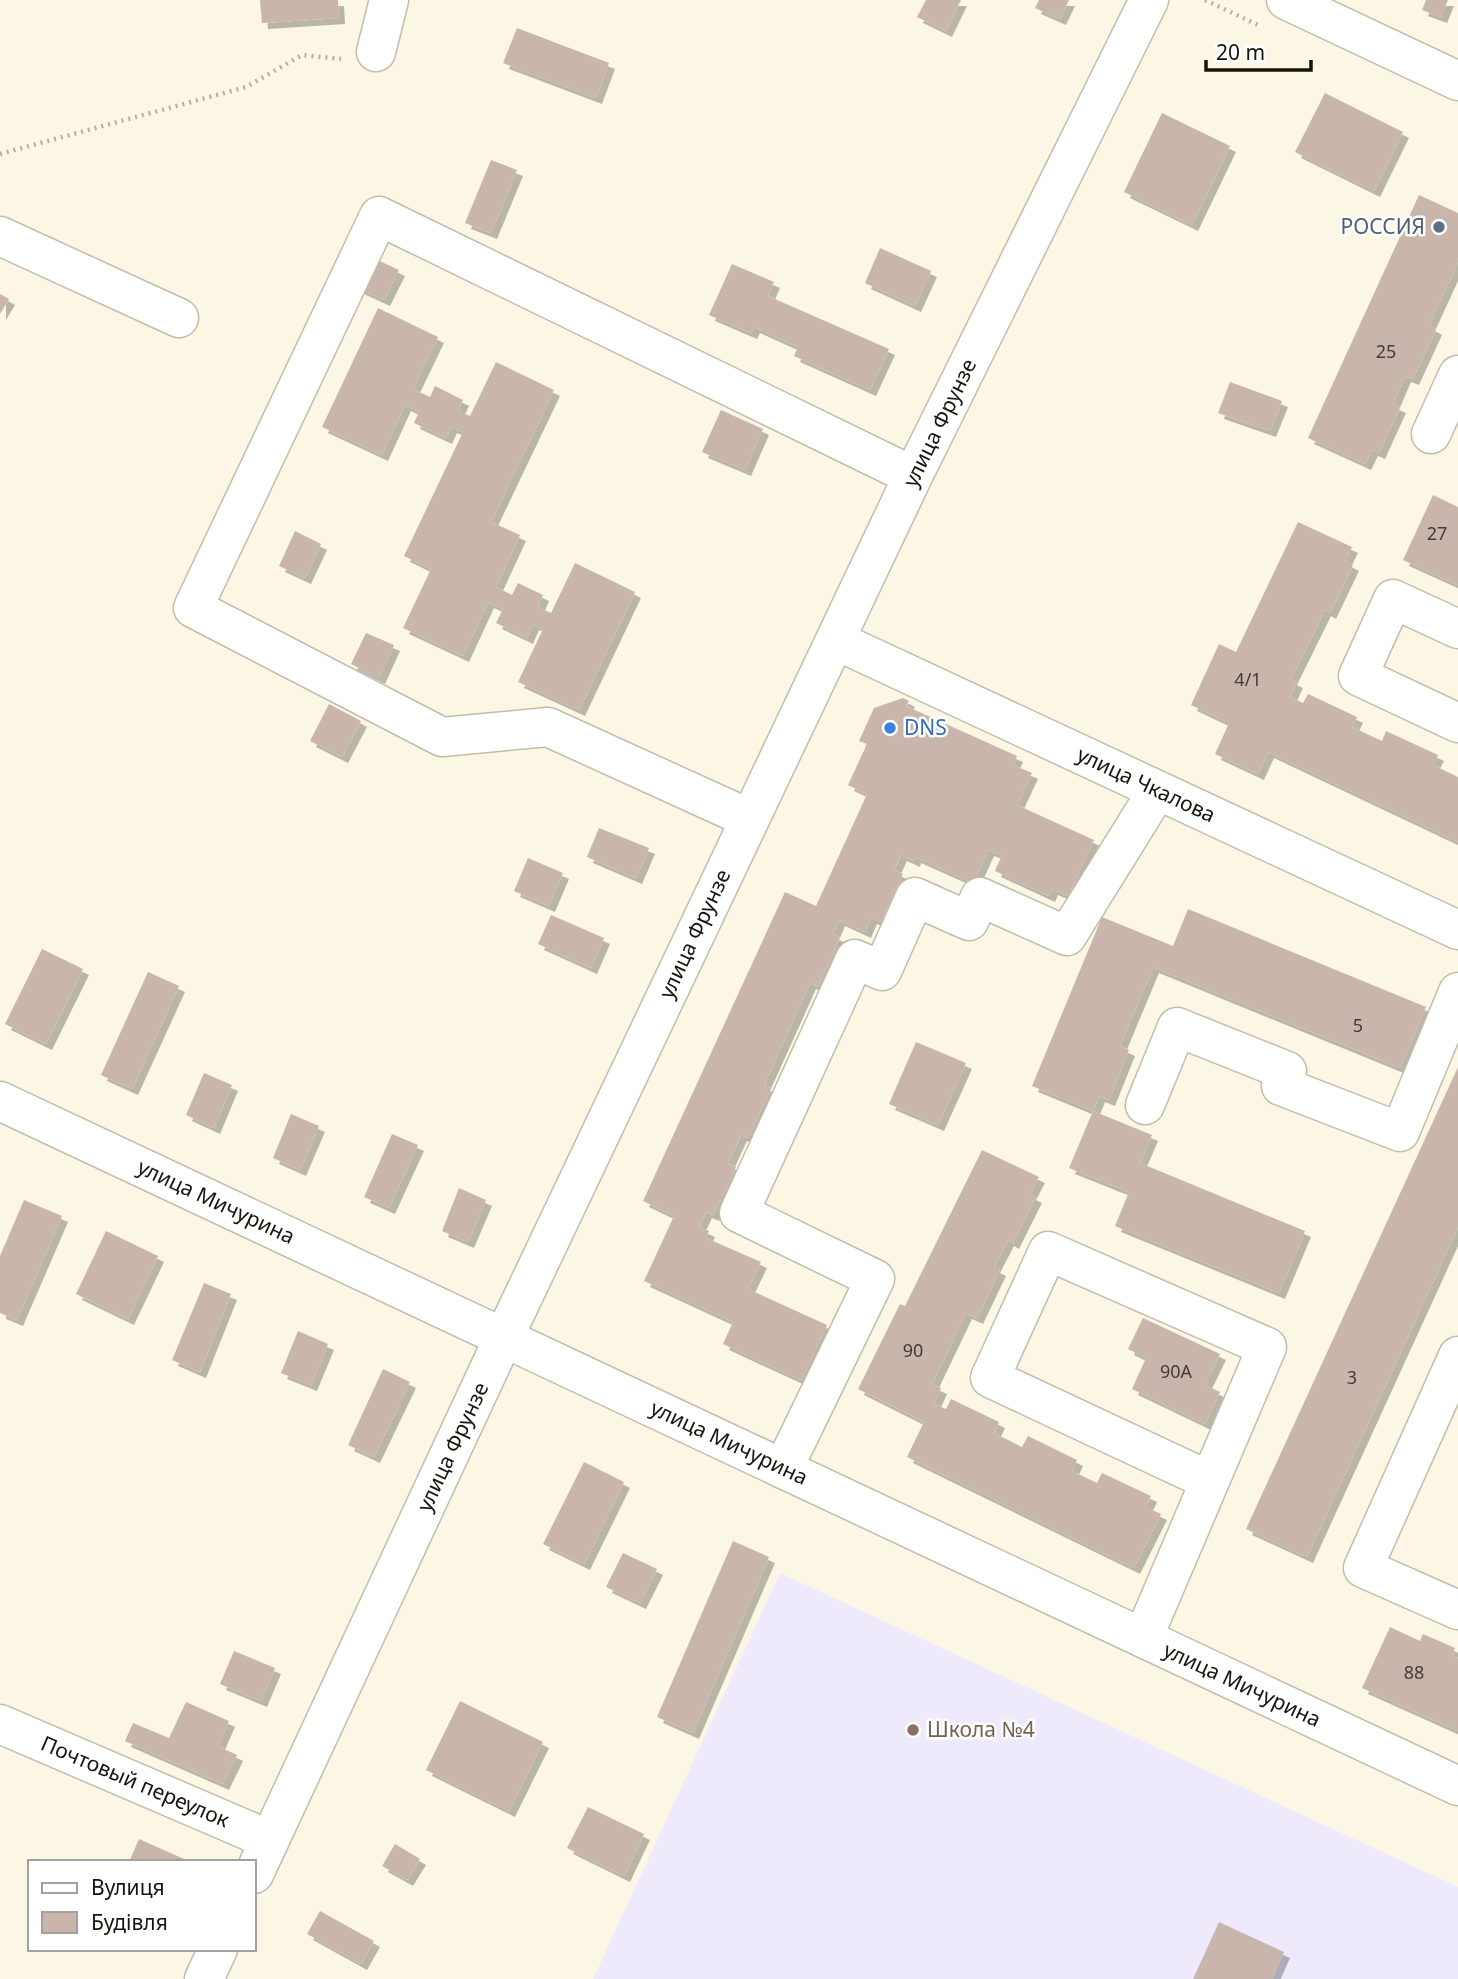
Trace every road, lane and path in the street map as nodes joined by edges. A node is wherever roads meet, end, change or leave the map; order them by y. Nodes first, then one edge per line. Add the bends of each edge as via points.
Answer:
1 (388, 0) edge
2 (1149, 0) edge
3 (1286, 0) edge
4 (376, 52) joint
5 (1458, 81) edge
6 (0, 154) edge
7 (0, 236) edge
8 (179, 318) dead end
9 (1458, 375) edge
10 (1431, 434) dead end
11 (913, 476) junction
12 (1458, 629) edge
13 (835, 640) junction
14 (1458, 723) edge
15 (1157, 790) junction
16 (750, 819) junction
17 (1458, 930) edge
18 (1458, 992) edge
19 (0, 1101) edge
20 (1145, 1105) dead end
21 (504, 1337) junction
22 (1458, 1356) edge
23 (783, 1469) junction
24 (1210, 1481) junction
25 (1458, 1610) edge
26 (1143, 1638) junction
27 (0, 1724) edge
28 (1458, 1787) edge
29 (270, 1840) junction
30 (256, 1870) edge
31 (217, 1951) edge
32 (204, 1979) edge

1 - 4 street
2 - 11 street, улица Фрунзе
3 - 5 street
4 - 6 path via 353,60 302,55 246,87
7 - 8 street
9 - 10 street
11 - 13 street, улица Фрунзе
11 - 16 street via 379,216 193,608 442,737 548,727
12 - 14 street via 1393,599 1358,676
13 - 15 street, улица Чкалова
13 - 16 street, улица Фрунзе
15 - 17 street, улица Чкалова
15 - 23 street via 1067,936 980,897 969,921 915,897 882,971 855,959 738,1213 874,1279
16 - 21 street, улица Фрунзе
18 - 20 street via 1400,1132 1281,1086 1287,1071 1177,1027
19 - 21 street, улица Мичурина
21 - 23 street, улица Мичурина
21 - 29 street, улица Фрунзе
22 - 25 street via 1363,1568
23 - 26 street, улица Мичурина
24 - 24 street via 990,1378 1048,1251 1267,1348
24 - 26 street
26 - 28 street, улица Мичурина
27 - 29 street, Почтовый переулок
29 - 30 street, улица Фрунзе
31 - 32 street

